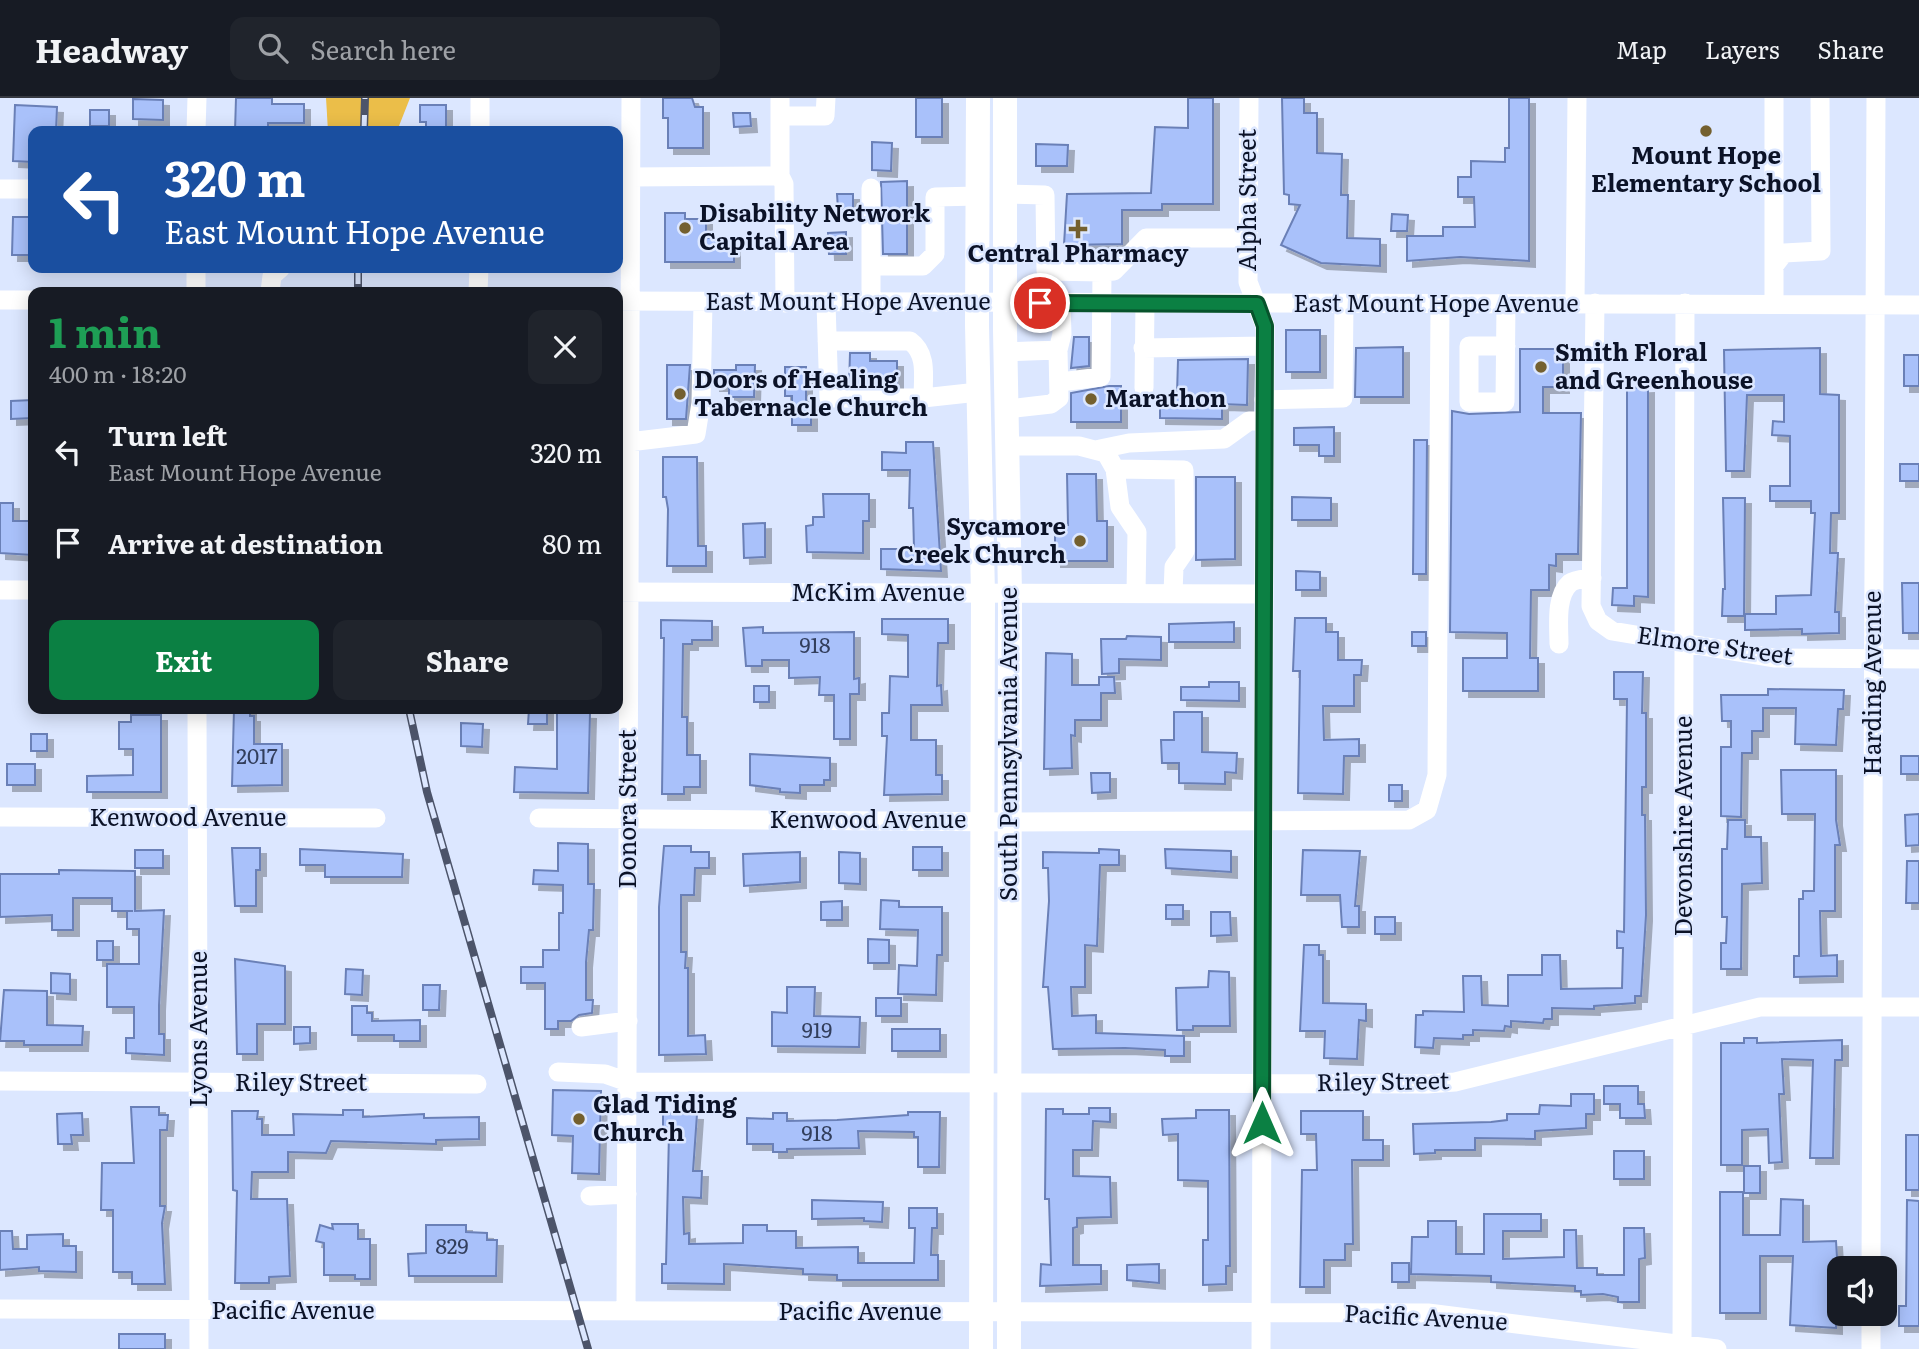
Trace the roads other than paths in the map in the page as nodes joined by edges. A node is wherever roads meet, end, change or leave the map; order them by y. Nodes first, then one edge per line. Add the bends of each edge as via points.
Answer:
1 (197, 98) edge
2 (480, 98) edge
3 (631, 98) edge
4 (826, 98) edge
5 (978, 98) edge
6 (1005, 98) edge
7 (1248, 98) edge
8 (1577, 98) edge
9 (1774, 98) edge
10 (1821, 98) edge
11 (1876, 98) edge
12 (780, 107) edge
13 (196, 126) edge
14 (480, 126) edge
15 (779, 176) junction
16 (630, 177) junction
17 (0, 188) edge
18 (871, 188) dead end
19 (28, 189) edge
20 (1005, 194) junction
21 (978, 196) junction
22 (1248, 238) junction
23 (871, 266) junction
24 (1774, 266) junction
25 (1102, 272) junction
26 (0, 300) edge
27 (28, 300) edge
28 (624, 301) edge
29 (703, 302) junction
30 (977, 302) junction
31 (1005, 302) junction
32 (785, 303) junction
33 (826, 303) junction
34 (871, 303) junction
35 (1061, 303) junction
36 (1102, 303) junction
37 (1145, 303) junction
38 (1344, 303) junction
39 (1440, 303) junction
40 (1506, 303) junction
41 (1585, 303) junction
42 (1685, 303) junction
43 (1257, 304) junction
44 (1774, 304) junction
45 (1875, 304) junction
46 (1919, 305) edge
47 (827, 341) junction
48 (1265, 346) junction
49 (1506, 346) dead end
50 (1143, 348) junction
51 (1058, 350) junction
52 (623, 352) edge
53 (1006, 352) junction
54 (1060, 382) junction
55 (1143, 388) dead end
56 (978, 392) junction
57 (923, 398) junction
58 (1264, 400) junction
59 (1007, 409) junction
60 (1264, 421) junction
61 (625, 432) edge
62 (1009, 446) junction
63 (1100, 449) junction
64 (1115, 469) junction
65 (1592, 578) junction
66 (0, 590) edge
67 (28, 590) edge
68 (623, 592) edge
69 (1136, 593) junction
70 (1173, 593) junction
71 (983, 594) junction
72 (1010, 594) junction
73 (1264, 594) junction
74 (1685, 643) junction
75 (1559, 644) dead end
76 (1873, 659) junction
77 (1919, 659) edge
78 (197, 714) edge
79 (0, 817) edge
80 (198, 817) junction
81 (376, 818) dead end
82 (539, 818) dead end
83 (628, 818) junction
84 (981, 820) junction
85 (1263, 820) junction
86 (1009, 822) junction
87 (1872, 1007) junction
88 (1919, 1007) edge
89 (628, 1021) junction
90 (1684, 1026) junction
91 (582, 1027) dead end
92 (558, 1072) dead end
93 (0, 1081) edge
94 (199, 1082) junction
95 (628, 1082) junction
96 (477, 1084) dead end
97 (982, 1084) junction
98 (1008, 1084) junction
99 (1262, 1084) junction
100 (627, 1195) junction
101 (590, 1196) dead end
102 (1871, 1256) edge
103 (0, 1309) edge
104 (198, 1311) junction
105 (626, 1311) junction
106 (1261, 1312) junction
107 (981, 1313) junction
108 (1009, 1313) junction
109 (1871, 1326) edge
110 (1682, 1347) edge
111 (199, 1349) edge
112 (981, 1349) edge
113 (1009, 1349) edge
114 (1261, 1349) edge
115 (1717, 1349) edge
116 (1871, 1349) edge

1 - 13 street
2 - 14 street
3 - 16 street, Donora Street
4 - 12 street via 825,117
5 - 21 main road, South Pennsylvania Avenue
6 - 20 main road, South Pennsylvania Avenue
7 - 22 street, Alpha Street
8 - 41 street
9 - 24 street
10 - 24 street via 1821,251 1784,253
11 - 45 street, Harding Avenue
12 - 15 street
15 - 16 street
15 - 32 street via 783,184
16 - 28 street, Donora Street
17 - 19 street
18 - 23 street
20 - 25 street via 1045,195 1046,271
20 - 31 main road, South Pennsylvania Avenue
21 - 23 street via 935,197 935,254 923,266
21 - 30 main road, South Pennsylvania Avenue
22 - 25 street via 1146,238 1114,271
22 - 43 street, Alpha Street via 1248,282
23 - 34 street
24 - 44 street
25 - 36 street
26 - 27 street
28 - 29 street, East Mount Hope Avenue
28 - 52 street, Donora Street
29 - 32 street, East Mount Hope Avenue
29 - 61 street via 696,434
30 - 31 street, East Mount Hope Avenue
30 - 34 street, East Mount Hope Avenue
30 - 56 main road, South Pennsylvania Avenue
31 - 35 street, East Mount Hope Avenue
31 - 53 main road, South Pennsylvania Avenue
32 - 33 street, East Mount Hope Avenue
33 - 34 street, East Mount Hope Avenue
33 - 47 street
35 - 36 street, East Mount Hope Avenue
35 - 51 street
36 - 37 street, East Mount Hope Avenue
36 - 54 street via 1101,377
37 - 43 street, East Mount Hope Avenue
37 - 50 street
38 - 39 street, East Mount Hope Avenue
38 - 43 street, East Mount Hope Avenue
38 - 58 street via 1343,398
39 - 40 street, East Mount Hope Avenue
39 - 85 street, Kenwood Avenue via 1434,792 1427,810 1409,820
40 - 41 street, East Mount Hope Avenue
40 - 49 street
41 - 42 street, East Mount Hope Avenue
41 - 65 street
42 - 44 street, East Mount Hope Avenue
42 - 74 street, Devonshire Avenue
43 - 48 street, Alpha Street via 1265,326
44 - 45 street, East Mount Hope Avenue
45 - 46 street, East Mount Hope Avenue
45 - 76 street, Harding Avenue
47 - 57 street via 910,341 923,357
47 - 57 street via 829,398
48 - 50 street
48 - 58 street, Alpha Street
50 - 55 street
51 - 53 street
51 - 54 street
52 - 61 street, Donora Street
53 - 59 main road, South Pennsylvania Avenue
54 - 59 street via 1059,398 1051,404
56 - 57 street
56 - 71 main road, South Pennsylvania Avenue
58 - 60 street, Alpha Street
59 - 62 main road, South Pennsylvania Avenue
60 - 63 street via 1250,421 1224,439 1129,443
60 - 73 street, Alpha Street
61 - 68 street, Donora Street
62 - 63 street
62 - 72 main road, South Pennsylvania Avenue
63 - 64 street
64 - 69 street via 1120,507 1137,532
64 - 70 street via 1184,470 1185,551 1174,567
65 - 74 street, Elmore Street via 1591,606 1598,621 1612,631
65 - 75 street via 1572,581 1566,589 1560,607
66 - 67 street
68 - 71 street, McKim Avenue
68 - 83 street, Donora Street
69 - 70 street, McKim Avenue
69 - 72 street, McKim Avenue
70 - 73 street, McKim Avenue
71 - 72 street, McKim Avenue
71 - 84 main road, South Pennsylvania Avenue
72 - 86 main road, South Pennsylvania Avenue
73 - 85 street, Alpha Street
74 - 76 street, Elmore Street via 1774,659
74 - 90 street, Devonshire Avenue
76 - 77 street, Elmore Street
76 - 87 street, Harding Avenue
78 - 80 street, Lyons Avenue
79 - 80 street, Kenwood Avenue
80 - 81 street, Kenwood Avenue
80 - 94 street, Lyons Avenue
82 - 83 street, Kenwood Avenue
83 - 84 street, Kenwood Avenue
83 - 89 street, Donora Street
84 - 86 street, Kenwood Avenue
84 - 97 main road, South Pennsylvania Avenue
85 - 86 street, Kenwood Avenue
85 - 99 street, Alpha Street
86 - 98 main road, South Pennsylvania Avenue
87 - 88 street, Riley Street
87 - 90 street, Riley Street via 1760,1007
87 - 102 street, Harding Avenue
89 - 91 street
89 - 95 street, Donora Street
90 - 99 street, Riley Street via 1455,1082
90 - 110 street, Devonshire Avenue
92 - 95 street, Riley Street via 605,1074
93 - 94 street, Riley Street
94 - 96 street, Riley Street
94 - 104 street, Lyons Avenue
95 - 97 street, Riley Street
95 - 100 street, Donora Street
97 - 98 street, Riley Street
97 - 107 main road, South Pennsylvania Avenue
98 - 99 street, Riley Street
98 - 108 main road, South Pennsylvania Avenue
99 - 106 street, Alpha Street
100 - 101 street
100 - 105 street, Donora Street
103 - 104 street, Pacific Avenue
104 - 105 street, Pacific Avenue
104 - 111 street, Lyons Avenue
105 - 107 street, Pacific Avenue
106 - 108 street, Pacific Avenue
106 - 110 street, Pacific Avenue via 1461,1315
106 - 114 street, Alpha Street
107 - 108 street, Pacific Avenue
107 - 112 main road, South Pennsylvania Avenue
108 - 113 main road, South Pennsylvania Avenue
109 - 116 street
110 - 115 street, Pacific Avenue

